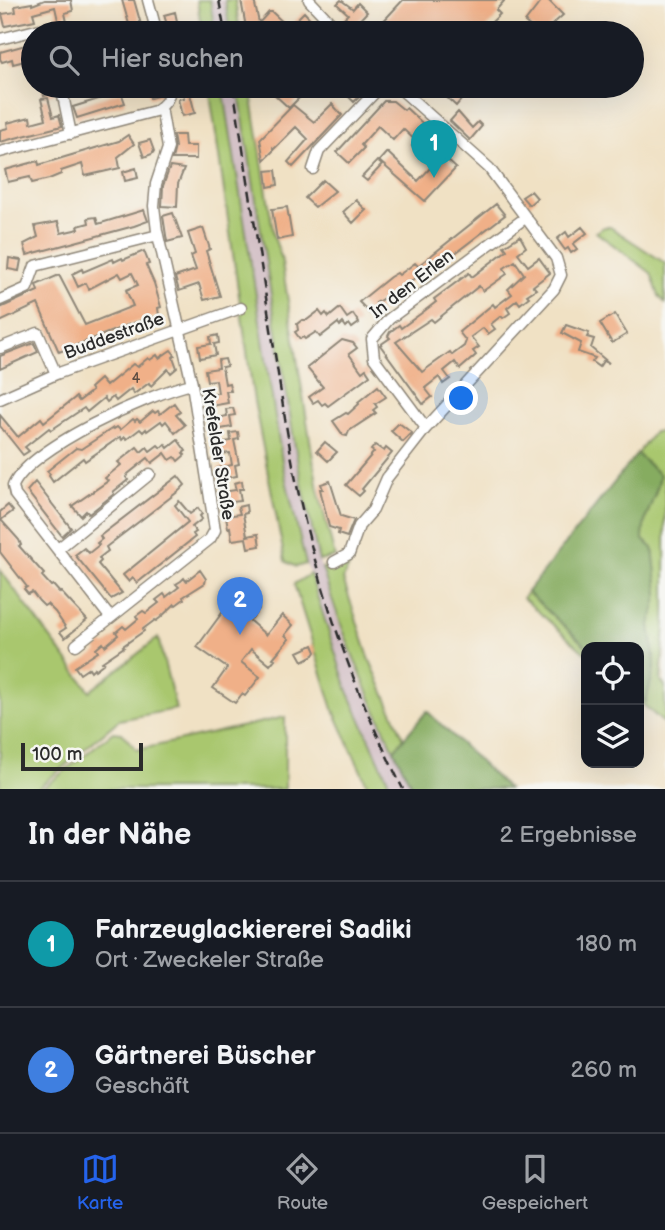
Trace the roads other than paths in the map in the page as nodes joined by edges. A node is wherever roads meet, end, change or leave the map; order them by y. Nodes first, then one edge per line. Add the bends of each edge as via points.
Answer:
1 (148, 0) edge
2 (309, 0) edge
3 (154, 21) edge
4 (329, 21) edge
5 (21, 35) edge
6 (0, 39) edge
7 (64, 98) edge
8 (168, 98) edge
9 (370, 98) edge
10 (410, 98) edge
11 (161, 107) junction
12 (71, 134) junction
13 (0, 152) edge
14 (313, 169) dead end
15 (525, 218) junction
16 (158, 234) junction
17 (0, 300) edge
18 (241, 308) dead end
19 (180, 329) junction
20 (0, 348) edge
21 (56, 374) junction
22 (192, 384) junction
23 (0, 399) edge
24 (426, 428) junction
25 (150, 474) dead end
26 (58, 550) junction
27 (334, 562) dead end
28 (110, 616) junction
29 (76, 645) dead end

1 - 3 street
2 - 4 street
5 - 6 street
7 - 12 street
8 - 11 street
9 - 14 street via 319,151
10 - 15 street via 489,168
11 - 12 street
11 - 16 street, Krefelder Straße via 168,148 156,184
12 - 13 street
15 - 24 street via 556,258 559,282
15 - 24 street, In den Erlen via 389,319 372,339 374,358
16 - 17 street via 35,266 27,288
16 - 19 street, Krefelder Straße
18 - 19 street, Buddestraße
19 - 21 street, Buddestraße
19 - 22 street, Krefelder Straße
20 - 21 street via 38,333
21 - 23 street, Buddestraße
22 - 26 street via 109,415 78,432 15,481 13,493
22 - 28 street, Krefelder Straße via 215,530 210,539
24 - 27 street via 387,478 373,510 359,526 349,554
25 - 26 street
26 - 28 street
28 - 29 street, Krefelder Straße

